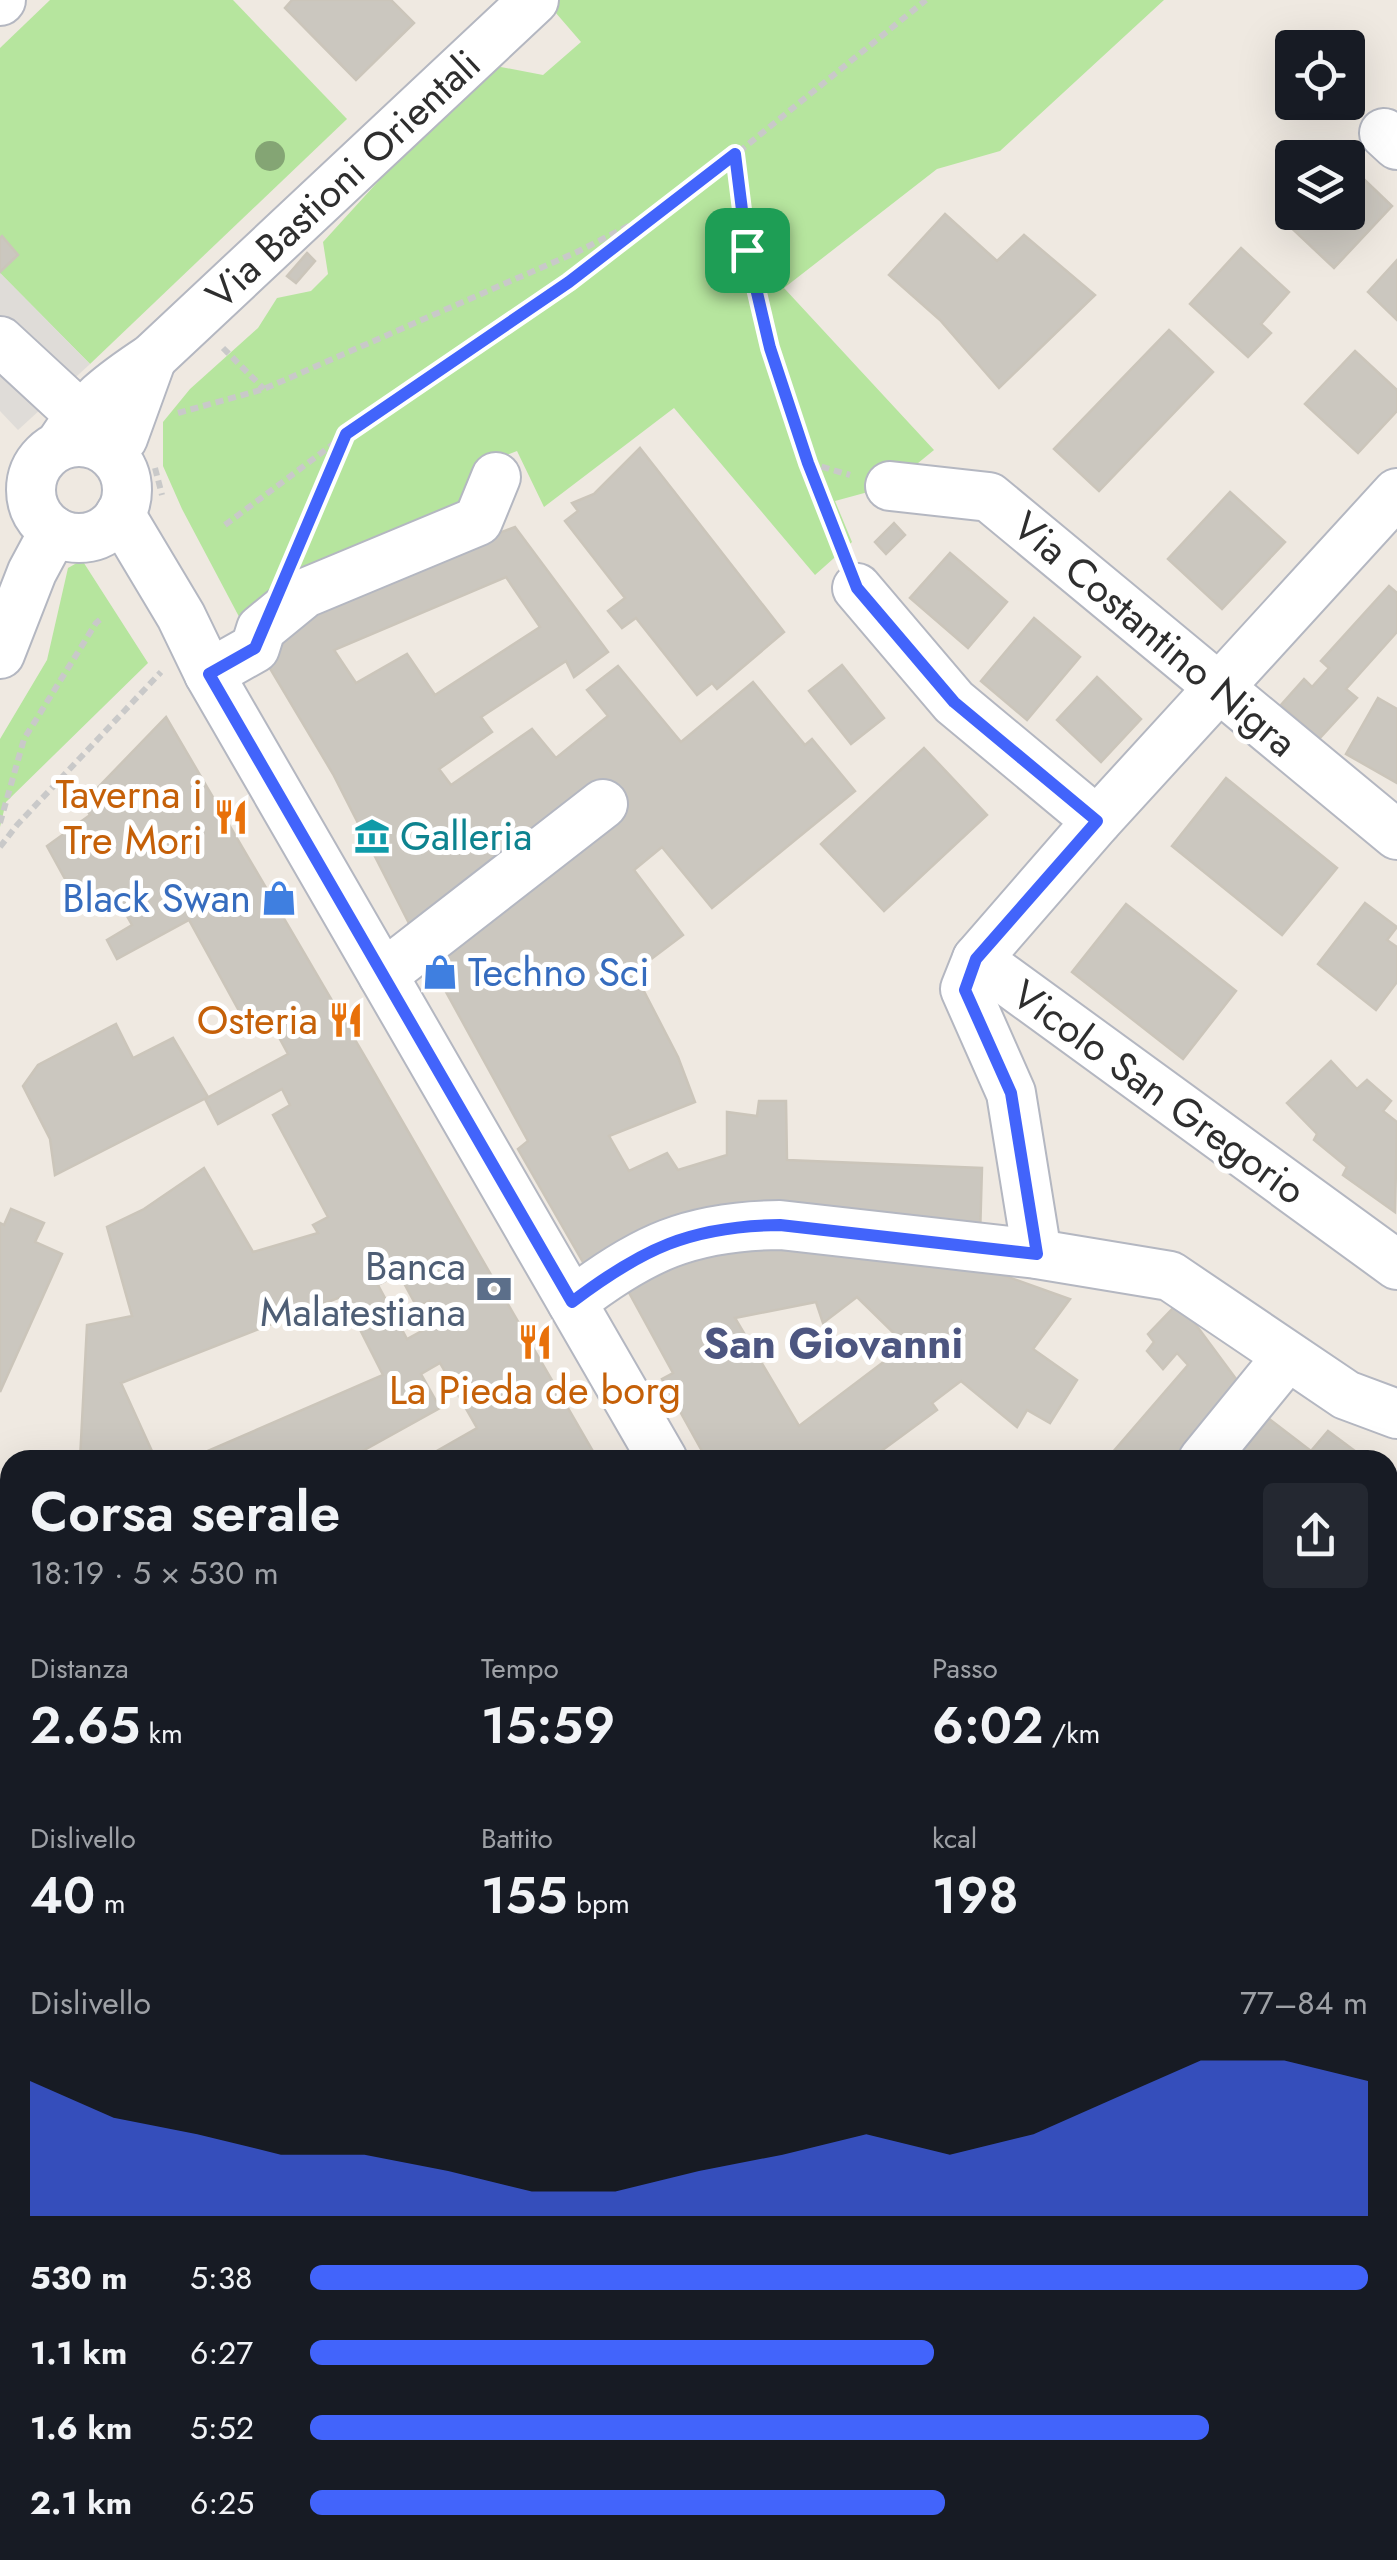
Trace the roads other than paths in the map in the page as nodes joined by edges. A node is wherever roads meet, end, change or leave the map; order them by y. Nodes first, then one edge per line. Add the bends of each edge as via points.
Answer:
1 (534, 0) edge
2 (0, 341) edge
3 (152, 358) junction
4 (69, 430) junction
5 (109, 452) junction
6 (496, 477) dead end
7 (890, 486) dead end
8 (1397, 494) edge
9 (120, 514) junction
10 (28, 516) edge
11 (857, 588) road end
12 (0, 654) edge
13 (188, 670) junction
14 (1220, 689) junction
15 (603, 804) dead end
16 (1097, 821) junction
17 (1397, 835) edge
18 (976, 959) junction
19 (383, 975) junction
20 (1037, 1254) junction
21 (1397, 1265) edge
22 (572, 1302) junction
23 (1288, 1357) junction
24 (1397, 1414) edge
25 (657, 1450) edge
26 (1211, 1450) edge

1 - 3 street, Via Bastioni Orientali
2 - 4 street
3 - 4 street, Via Bastioni Orientali via 110,386
3 - 5 street via 123,438
4 - 5 street
4 - 10 street via 33,473
5 - 9 street via 126,481
6 - 13 street via 478,521 306,593 261,629 255,648
7 - 14 street, Via Costantino Nigra via 989,498
8 - 14 street
9 - 10 street via 90,537 65,536
9 - 13 street via 181,616
10 - 12 street via 32,572
11 - 16 street via 954,702
13 - 19 street
14 - 16 street
14 - 17 street, Via Costantino Nigra
15 - 19 street
16 - 18 street
18 - 20 street, Vicolo San Gregorio via 965,990 1011,1093
18 - 21 street, Vicolo San Gregorio
19 - 22 street
20 - 22 street via 738,1225 644,1252
20 - 23 street via 1170,1276
22 - 25 street
23 - 24 street via 1346,1395
23 - 26 street

